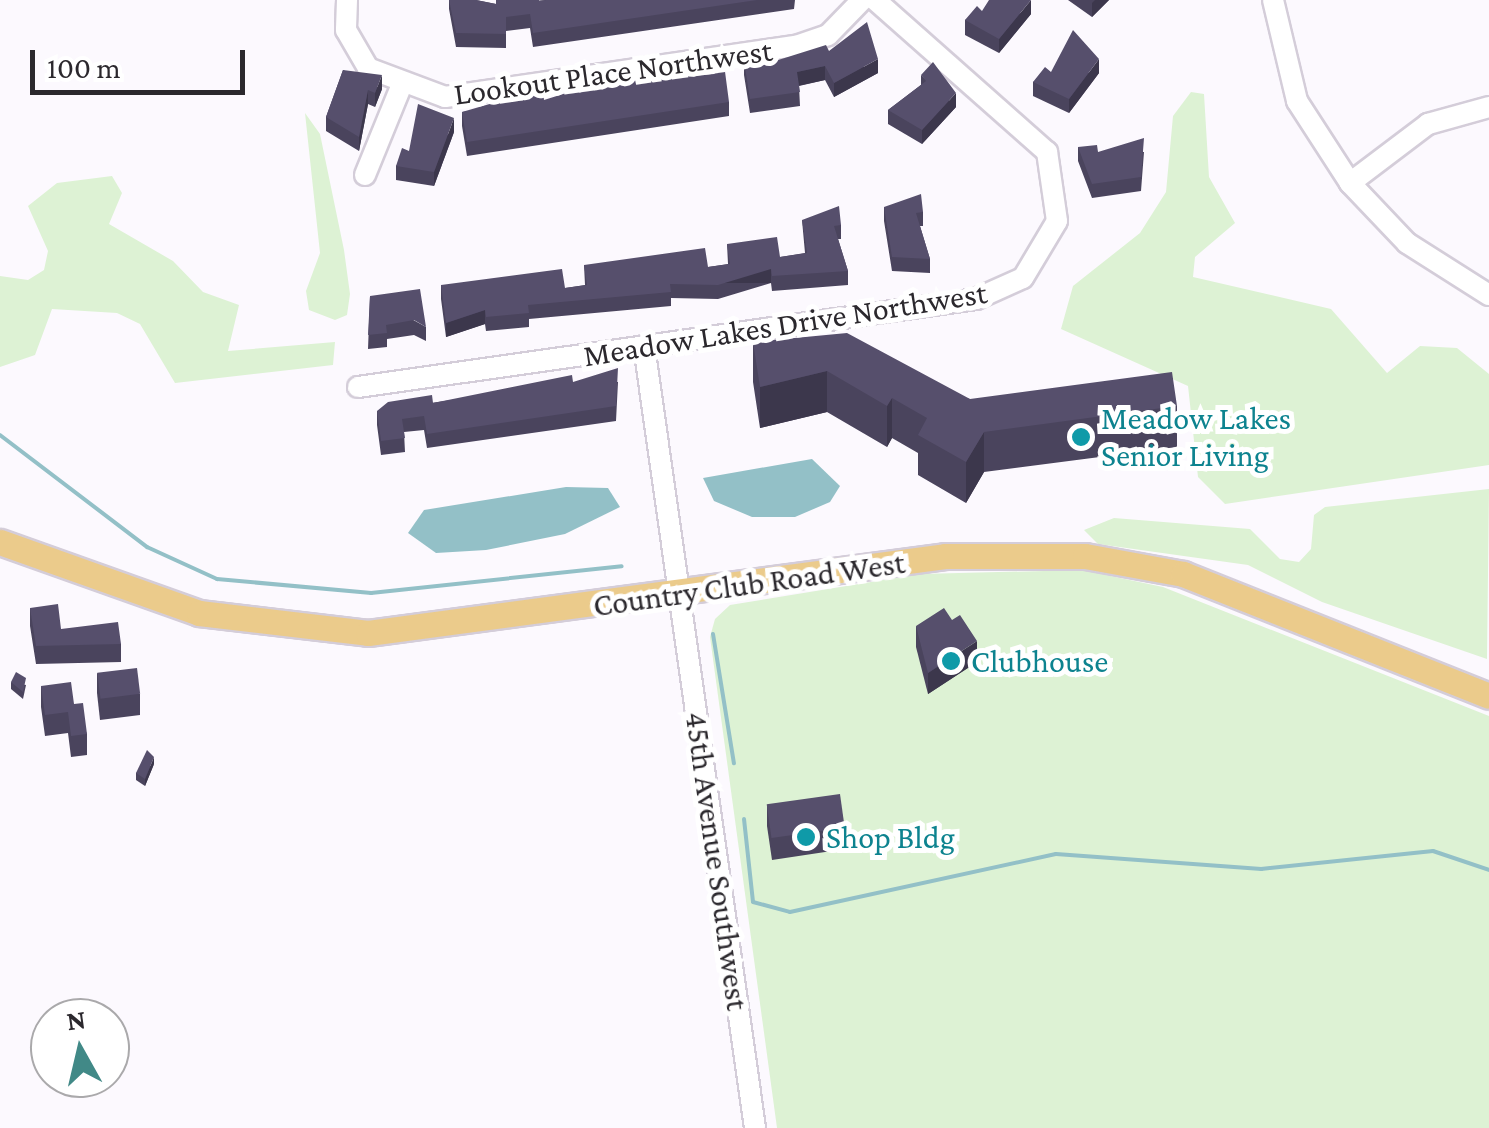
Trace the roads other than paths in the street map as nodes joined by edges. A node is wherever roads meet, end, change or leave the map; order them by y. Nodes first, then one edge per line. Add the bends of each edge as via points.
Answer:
1 (347, 0) edge
2 (862, 0) edge
3 (875, 0) edge
4 (1273, 0) edge
5 (401, 87) junction
6 (1489, 107) edge
7 (365, 176) dead end
8 (1350, 183) junction
9 (1489, 295) edge
10 (644, 346) junction
11 (358, 387) dead end
12 (0, 542) edge
13 (682, 594) junction
14 (1489, 696) edge
15 (755, 1128) edge

1 - 5 street, Lookout Place Northwest via 357,56
2 - 5 street, Lookout Place Northwest via 828,35 796,46 461,96
3 - 10 street, Meadow Lakes Drive Northwest via 1047,152 1057,221 1034,267 976,299
4 - 8 street via 1297,101
5 - 7 street
6 - 8 street via 1428,124
8 - 9 street via 1433,264
10 - 11 street, Meadow Lakes Drive Northwest
10 - 13 street, 45th Avenue Southwest
12 - 13 main road, Country Club Road West via 142,598 312,631 415,630
13 - 14 main road, Country Club Road West via 977,554 1116,560 1233,592
13 - 15 street, 45th Avenue Southwest

